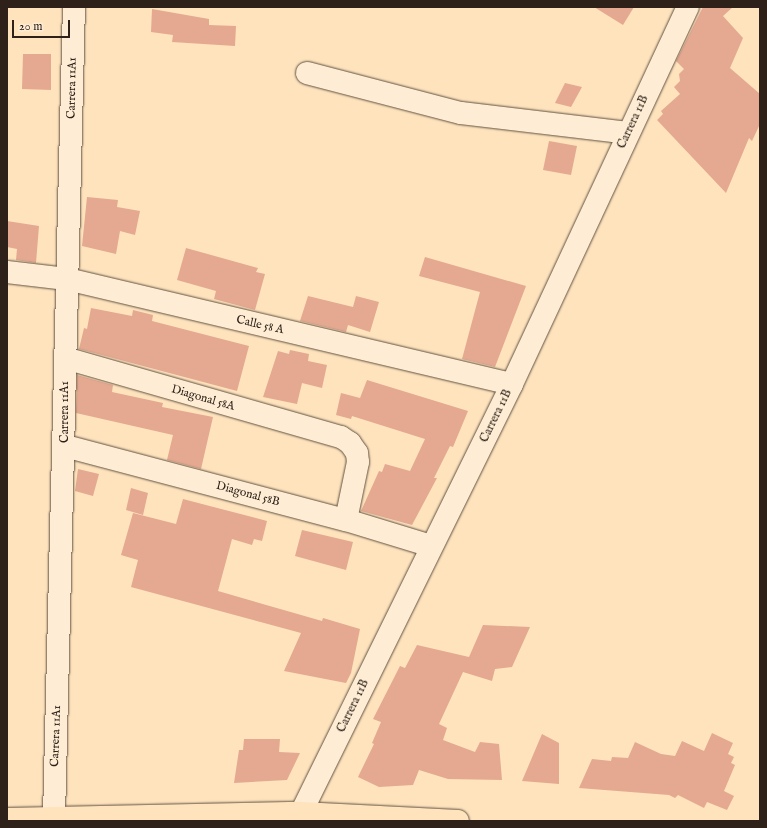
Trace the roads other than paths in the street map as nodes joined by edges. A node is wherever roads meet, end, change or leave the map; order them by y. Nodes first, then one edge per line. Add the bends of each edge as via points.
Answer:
1 (74, 7) edge
2 (688, 7) edge
3 (307, 72) dead end
4 (628, 132) junction
5 (7, 272) edge
6 (67, 279) junction
7 (65, 358) junction
8 (512, 384) junction
9 (65, 446) junction
10 (346, 520) junction
11 (431, 546) junction
12 (54, 817) junction
13 (299, 817) edge
14 (7, 819) edge
15 (458, 821) edge

1 - 6 street, Carrera 11A1
2 - 4 street, Carrera 11B
3 - 4 street via 461,113
4 - 8 street, Carrera 11B
5 - 6 street, Calle 58 A
6 - 7 street, Carrera 11A1
6 - 8 street, Calle 58 A
7 - 9 street, Carrera 11A1
7 - 10 street, Diagonal 58A via 341,437 357,453 358,462
8 - 11 street, Carrera 11B
9 - 10 street, Diagonal 58B
9 - 12 street, Carrera 11A1
10 - 11 street, Diagonal 58B
11 - 13 street, Carrera 11B
12 - 13 main road
12 - 14 main road
13 - 15 main road

